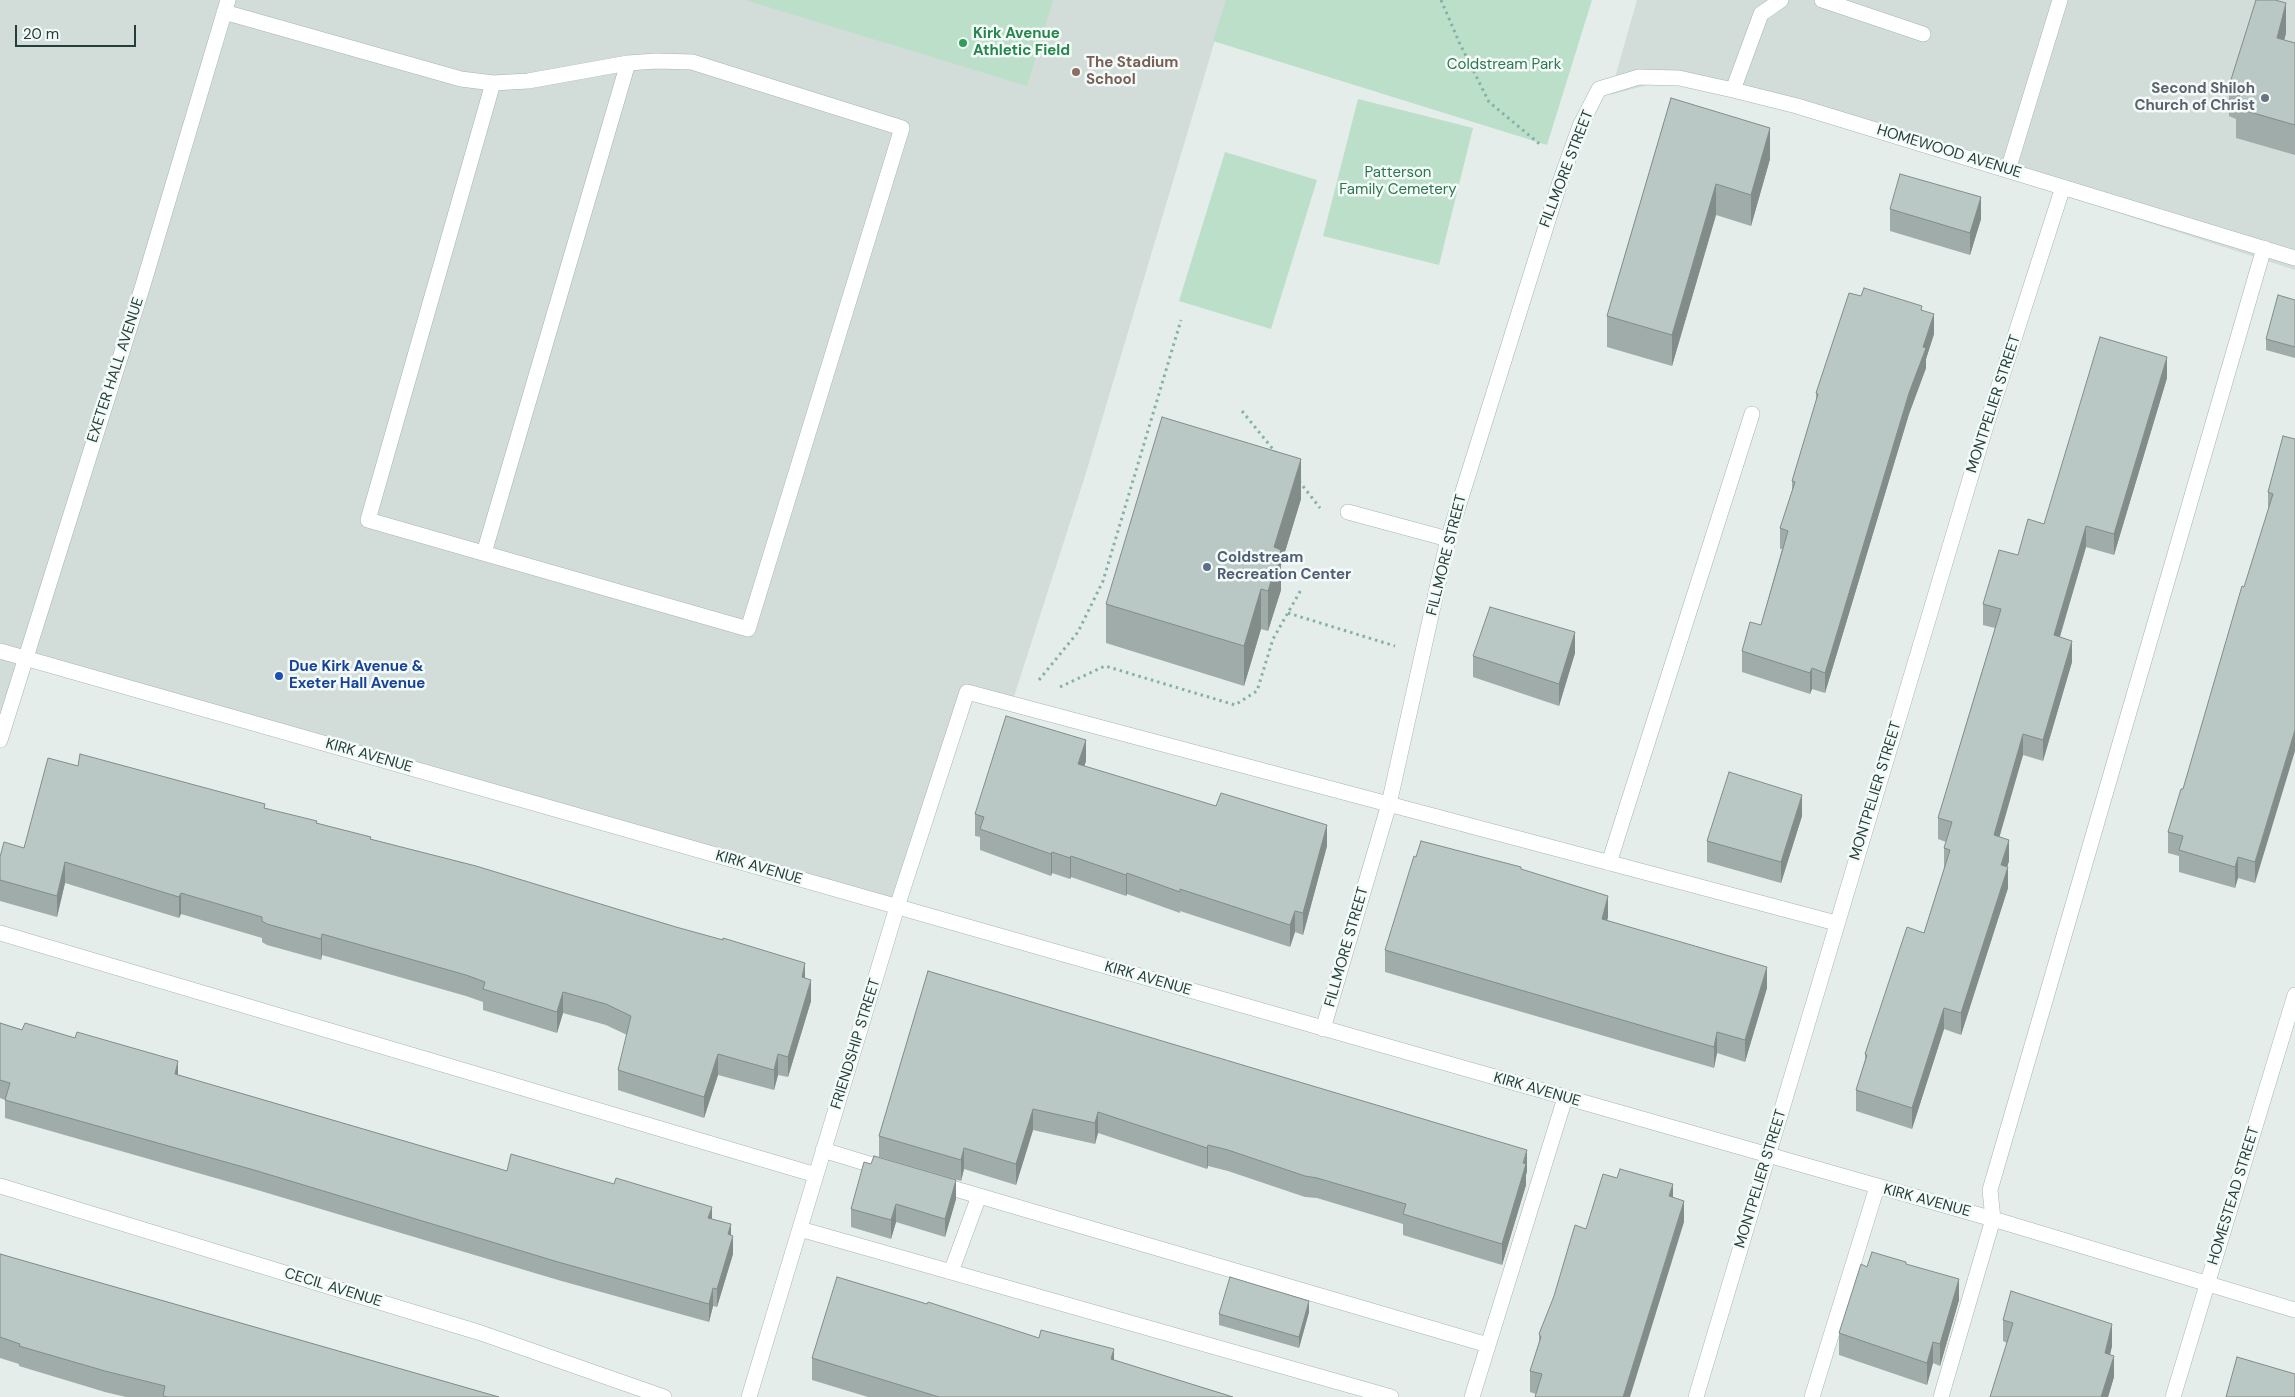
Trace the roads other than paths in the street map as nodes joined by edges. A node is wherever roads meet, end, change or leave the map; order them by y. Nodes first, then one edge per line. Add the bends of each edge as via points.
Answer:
1 (1781, 0) edge
2 (1822, 0) edge
3 (2060, 0) edge
4 (226, 6) edge
5 (1923, 34) dead end
6 (628, 63) junction
7 (493, 83) junction
8 (1599, 89) joint
9 (1733, 90) junction
10 (2008, 170) junction
11 (2063, 187) junction
12 (2264, 248) junction
13 (2295, 258) edge
14 (1752, 414) dead end
15 (1348, 512) dead end
16 (1448, 539) junction
17 (484, 553) junction
18 (0, 651) edge
19 (25, 658) junction
20 (0, 740) edge
21 (1389, 804) junction
22 (1609, 863) junction
23 (897, 907) junction
24 (1836, 923) junction
25 (0, 933) edge
26 (2295, 995) edge
27 (1323, 1029) junction
28 (1565, 1098) junction
29 (823, 1150) junction
30 (1769, 1156) junction
31 (896, 1172) edge
32 (816, 1175) junction
33 (924, 1180) edge
34 (0, 1186) edge
35 (1878, 1187) junction
36 (979, 1196) junction
37 (1993, 1219) junction
38 (800, 1229) junction
39 (952, 1272) junction
40 (2208, 1284) junction
41 (2295, 1310) edge
42 (1488, 1345) junction
43 (664, 1397) edge
44 (749, 1397) edge
45 (1391, 1397) edge
46 (1472, 1397) edge
47 (1696, 1397) edge
48 (1812, 1397) edge
49 (1941, 1397) edge
50 (2174, 1397) edge

1 - 9 street via 1761,14
2 - 5 street
3 - 10 street
4 - 7 street via 461,79
4 - 19 street, EXETER HALL AVENUE
6 - 7 street via 528,81
6 - 17 street
6 - 17 street via 692,62 902,128 748,629
7 - 17 street via 368,520
8 - 9 street, HOMEWOOD AVENUE via 1639,77 1679,78
8 - 16 street, FILLMORE STREET via 1580,126 1560,182
9 - 10 street, HOMEWOOD AVENUE via 1797,106
10 - 11 street, HOMEWOOD AVENUE
11 - 12 street, HOMEWOOD AVENUE
11 - 24 street, MONTPELIER STREET via 1985,429
12 - 13 street, HOMEWOOD AVENUE
12 - 37 street via 1990,1190
14 - 22 street
15 - 16 street
16 - 21 street, FILLMORE STREET
18 - 19 street, KIRK AVENUE
19 - 20 street, EXETER HALL AVENUE
19 - 23 street, KIRK AVENUE
21 - 22 street
21 - 23 street, FRIENDSHIP STREET via 966,692
21 - 27 street, FILLMORE STREET
22 - 24 street
23 - 27 street, KIRK AVENUE
23 - 29 street, FRIENDSHIP STREET
24 - 30 street, MONTPELIER STREET
25 - 32 street
26 - 40 street, HOMESTEAD STREET
27 - 28 street, KIRK AVENUE
28 - 30 street, KIRK AVENUE
28 - 42 street
29 - 31 street
29 - 32 street, FRIENDSHIP STREET
30 - 35 street, KIRK AVENUE
30 - 47 street, MONTPELIER STREET
32 - 38 street, FRIENDSHIP STREET
33 - 36 street
34 - 43 street, CECIL AVENUE via 480,1333
35 - 37 street, KIRK AVENUE
35 - 48 street
36 - 39 street
36 - 42 street
37 - 40 street, KIRK AVENUE
37 - 49 street
38 - 39 street
38 - 44 street, FRIENDSHIP STREET
39 - 45 street
40 - 41 street, KIRK AVENUE
40 - 50 street, HOMESTEAD STREET
42 - 46 street

